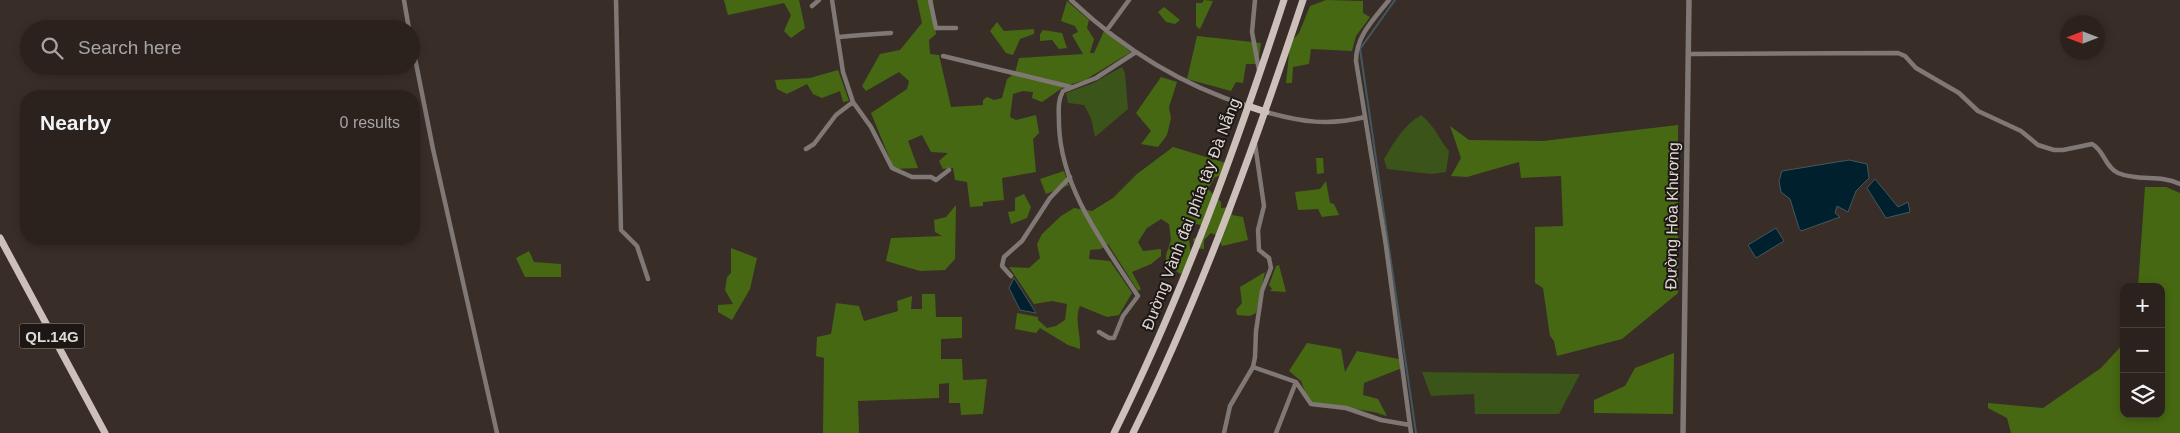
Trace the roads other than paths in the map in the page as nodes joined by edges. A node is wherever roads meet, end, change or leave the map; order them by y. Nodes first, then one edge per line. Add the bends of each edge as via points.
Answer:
1 (404, 0) edge
2 (616, 0) edge
3 (819, 0) edge
4 (832, 0) edge
5 (930, 0) edge
6 (1071, 0) edge
7 (1129, 0) edge
8 (1255, 0) edge
9 (1284, 0) edge
10 (1303, 0) edge
11 (1389, 0) edge
12 (1690, 0) edge
13 (812, 6) dead end
14 (408, 20) edge
15 (956, 28) dead end
16 (1107, 30) junction
17 (891, 33) dead end
18 (839, 37) junction
19 (1136, 52) junction
20 (1689, 54) junction
21 (943, 56) dead end
22 (1260, 74) junction
23 (418, 75) edge
24 (1072, 88) junction
25 (853, 102) junction
26 (1248, 106) junction
27 (1266, 112) junction
28 (1365, 117) junction
29 (1255, 144) junction
30 (806, 149) dead end
31 (949, 170) dead end
32 (1070, 177) junction
33 (2180, 184) edge
34 (0, 238) edge
35 (1011, 276) dead end
36 (648, 279) dead end
37 (1099, 332) dead end
38 (1253, 367) junction
39 (1296, 382) junction
40 (1410, 425) junction
41 (106, 433) edge
42 (497, 433) edge
43 (1114, 433) edge
44 (1133, 433) edge
45 (1224, 433) edge
46 (1276, 433) edge
47 (1411, 433) edge
48 (1683, 433) edge

1 - 14 street
2 - 36 street via 621,230 637,246
3 - 13 street
4 - 18 street
5 - 15 street via 936,28
6 - 16 street
7 - 16 street
8 - 22 street via 1252,32
9 - 22 main road, Đường Vành đai phía tây Đà Nẵng
10 - 27 main road, Đường Vành đai phía tây Đà Nẵng
11 - 28 street via 1356,49
12 - 20 street, Đường Hòa Khương
16 - 19 street
17 - 18 street via 858,33
18 - 25 street via 843,72
19 - 24 street via 1096,78
19 - 26 street via 1152,64 1218,97
20 - 33 street via 1898,53 1959,94 1978,112 2021,131 2044,148 2063,150 2092,144 2119,173 2138,179 2162,178
20 - 48 street, Đường Hòa Khương
21 - 24 street
22 - 26 main road, Đường Vành đai phía tây Đà Nẵng
23 - 42 street
24 - 32 street via 1063,91 1058,100 1060,148
25 - 30 street via 836,115 814,144
25 - 31 street via 871,127 892,168 912,178 931,177 936,180
26 - 27 main road
26 - 43 main road, Đường Vành đai phía tây Đà Nẵng via 1210,212 1141,378
27 - 28 street via 1298,121 1340,123
27 - 29 main road, Đường Vành đai phía tây Đà Nẵng
28 - 40 street
29 - 38 street via 1264,206 1258,230 1259,250 1269,258 1272,268 1262,291
29 - 44 main road, Đường Vành đai phía tây Đà Nẵng via 1157,385
32 - 35 street via 1050,198 1022,241 1004,257 1002,269
32 - 37 street via 1091,225 1138,296 1123,316 1114,338
34 - 41 main road, QL.14G
38 - 39 street
38 - 45 street via 1230,406
39 - 40 street via 1311,404 1346,408 1381,420
39 - 46 street
40 - 47 street

